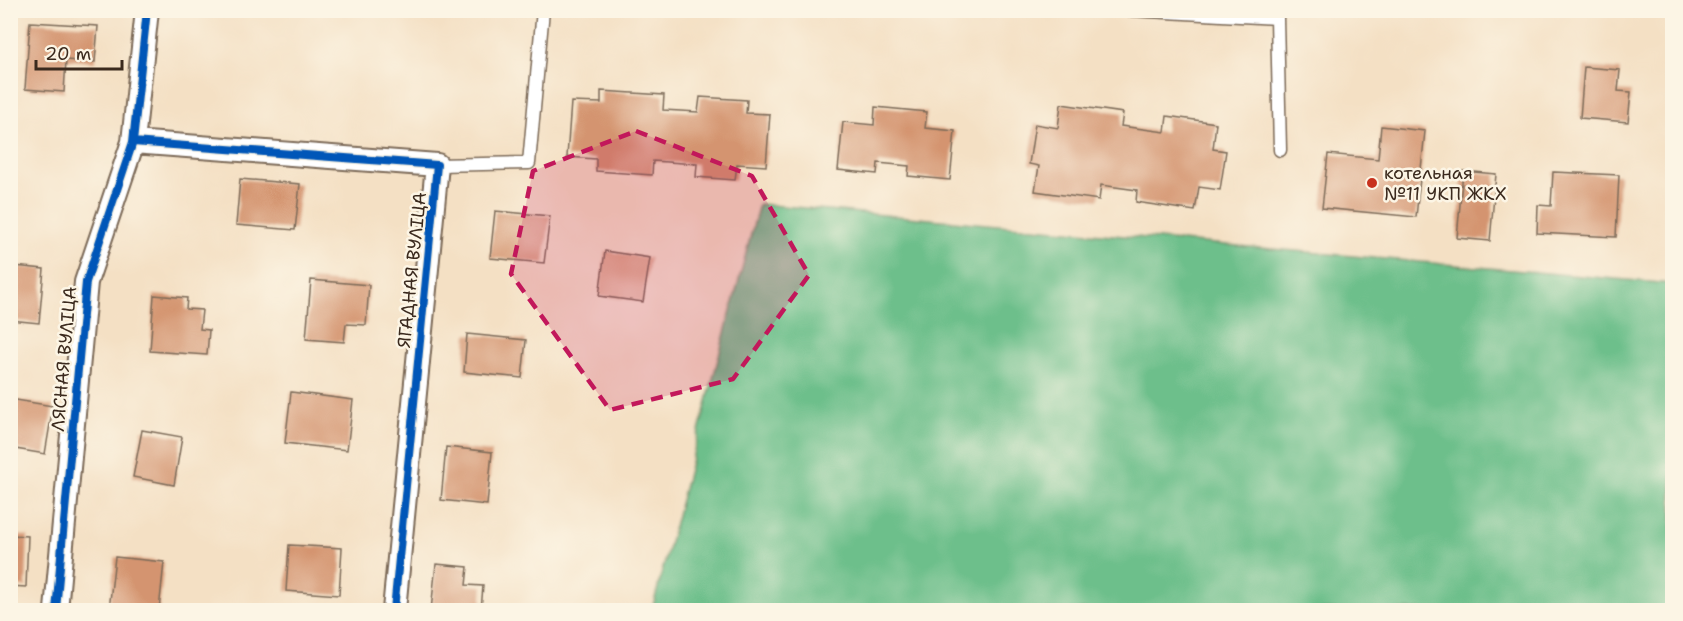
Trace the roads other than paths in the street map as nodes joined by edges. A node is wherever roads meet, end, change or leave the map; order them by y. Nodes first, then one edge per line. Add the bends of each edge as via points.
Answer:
1 (147, 10) edge
2 (543, 10) edge
3 (1129, 10) edge
4 (1278, 14) edge
5 (133, 142) junction
6 (1280, 150) dead end
7 (437, 165) junction
8 (56, 610) edge
9 (394, 610) edge

1 - 5 street, ЛЯСНАЯ ВУЛІЦА
2 - 7 lane via 530,163
3 - 4 lane
4 - 6 lane
5 - 7 street
5 - 8 street, ЛЯСНАЯ ВУЛІЦА via 86,282
7 - 9 street, ЯГАДНАЯ ВУЛІЦА

